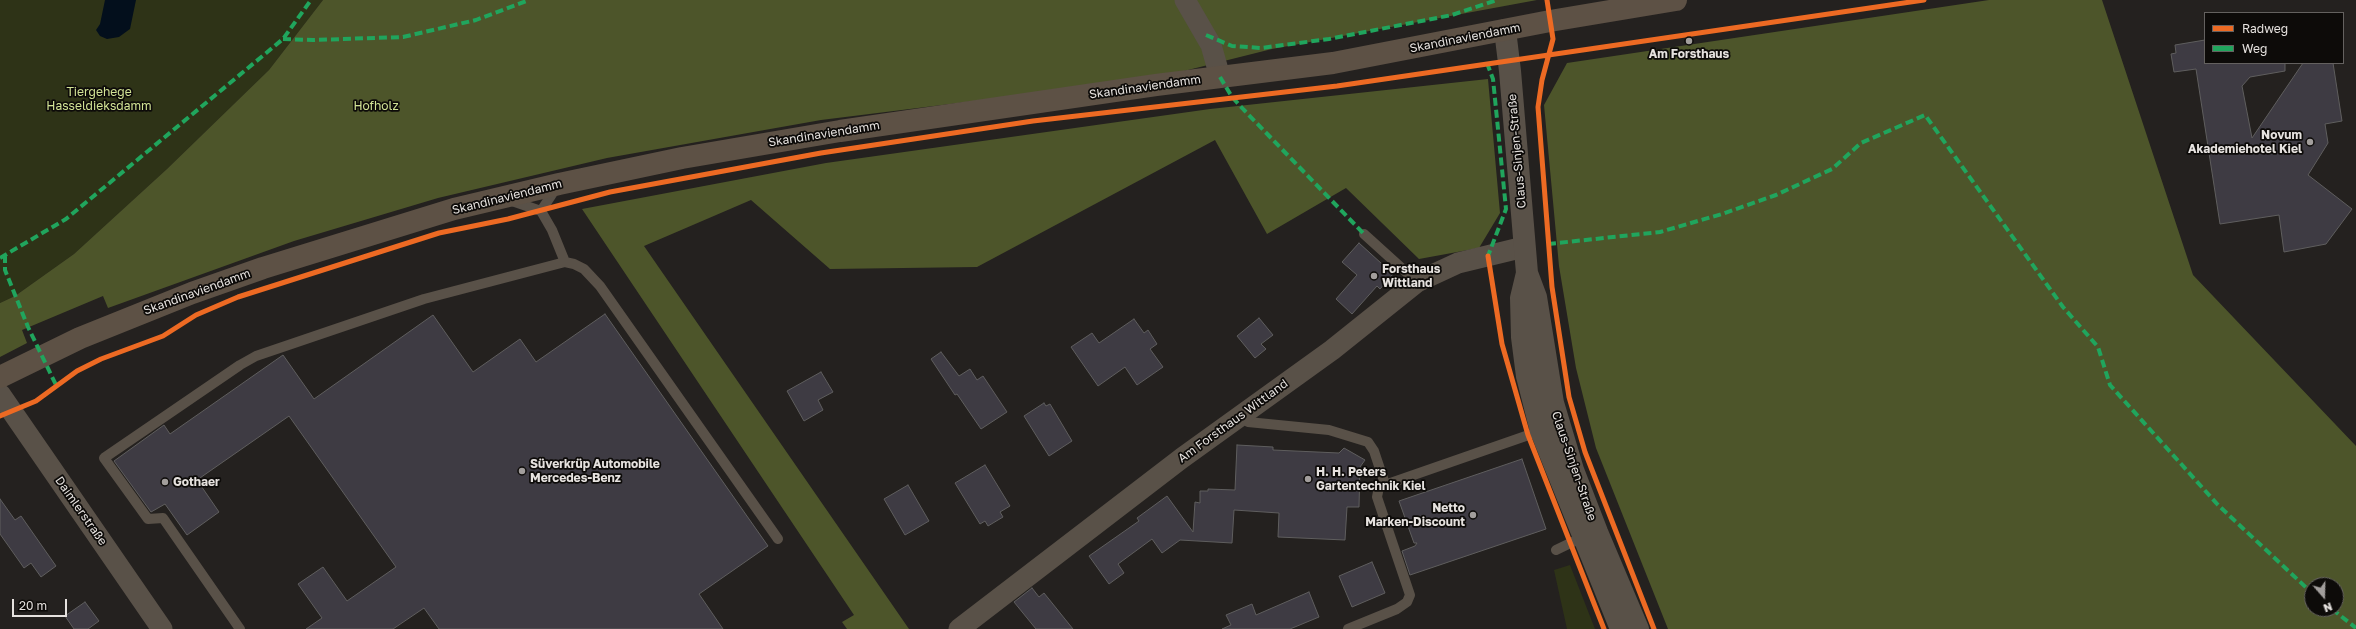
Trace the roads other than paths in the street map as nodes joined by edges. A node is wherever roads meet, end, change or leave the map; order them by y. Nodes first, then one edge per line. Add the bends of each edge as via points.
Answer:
1 (1185, 0) edge
2 (1676, 0) edge
3 (1505, 30) junction
4 (1220, 77) junction
5 (559, 184) junction
6 (502, 198) junction
7 (541, 211) junction
8 (1364, 234) dead end
9 (1524, 247) junction
10 (565, 262) junction
11 (1417, 282) junction
12 (0, 377) edge
13 (0, 394) edge
14 (1242, 414) junction
15 (1549, 428) junction
16 (1385, 484) junction
17 (1590, 535) junction
18 (778, 539) dead end
19 (1556, 550) dead end
20 (162, 629) edge
21 (240, 629) edge
22 (959, 629) edge
23 (1348, 629) edge
24 (1621, 629) edge
25 (1638, 629) edge

1 - 4 street via 1210,45
2 - 3 main road, Skandinaviendamm
3 - 4 main road, Skandinaviendamm via 1333,63
3 - 9 street, Claus-Sinjen-Straße
4 - 5 main road, Skandinaviendamm via 840,131 682,158
5 - 6 main road, Skandinaviendamm
5 - 7 lane
6 - 7 lane
6 - 12 main road, Skandinaviendamm via 389,229 192,293 60,347
7 - 10 lane
8 - 11 lane
9 - 11 street, Am Forsthaus Wittland via 1458,263
9 - 15 street, Claus-Sinjen-Straße via 1526,273 1536,297
10 - 18 lane via 584,269 600,286
10 - 21 lane via 424,299 256,356 104,458 148,518 163,518
11 - 14 street, Am Forsthaus Wittland via 1332,350
13 - 20 street, Daimlerstraße
14 - 16 lane via 1248,422 1329,430 1368,442 1374,451
14 - 22 street, Am Forsthaus Wittland
15 - 16 lane
15 - 17 street, Claus-Sinjen-Straße
16 - 23 lane via 1379,487 1377,497 1410,595 1407,602 1396,609
17 - 19 lane
17 - 24 street, Claus-Sinjen-Straße
17 - 25 street, Claus-Sinjen-Straße

